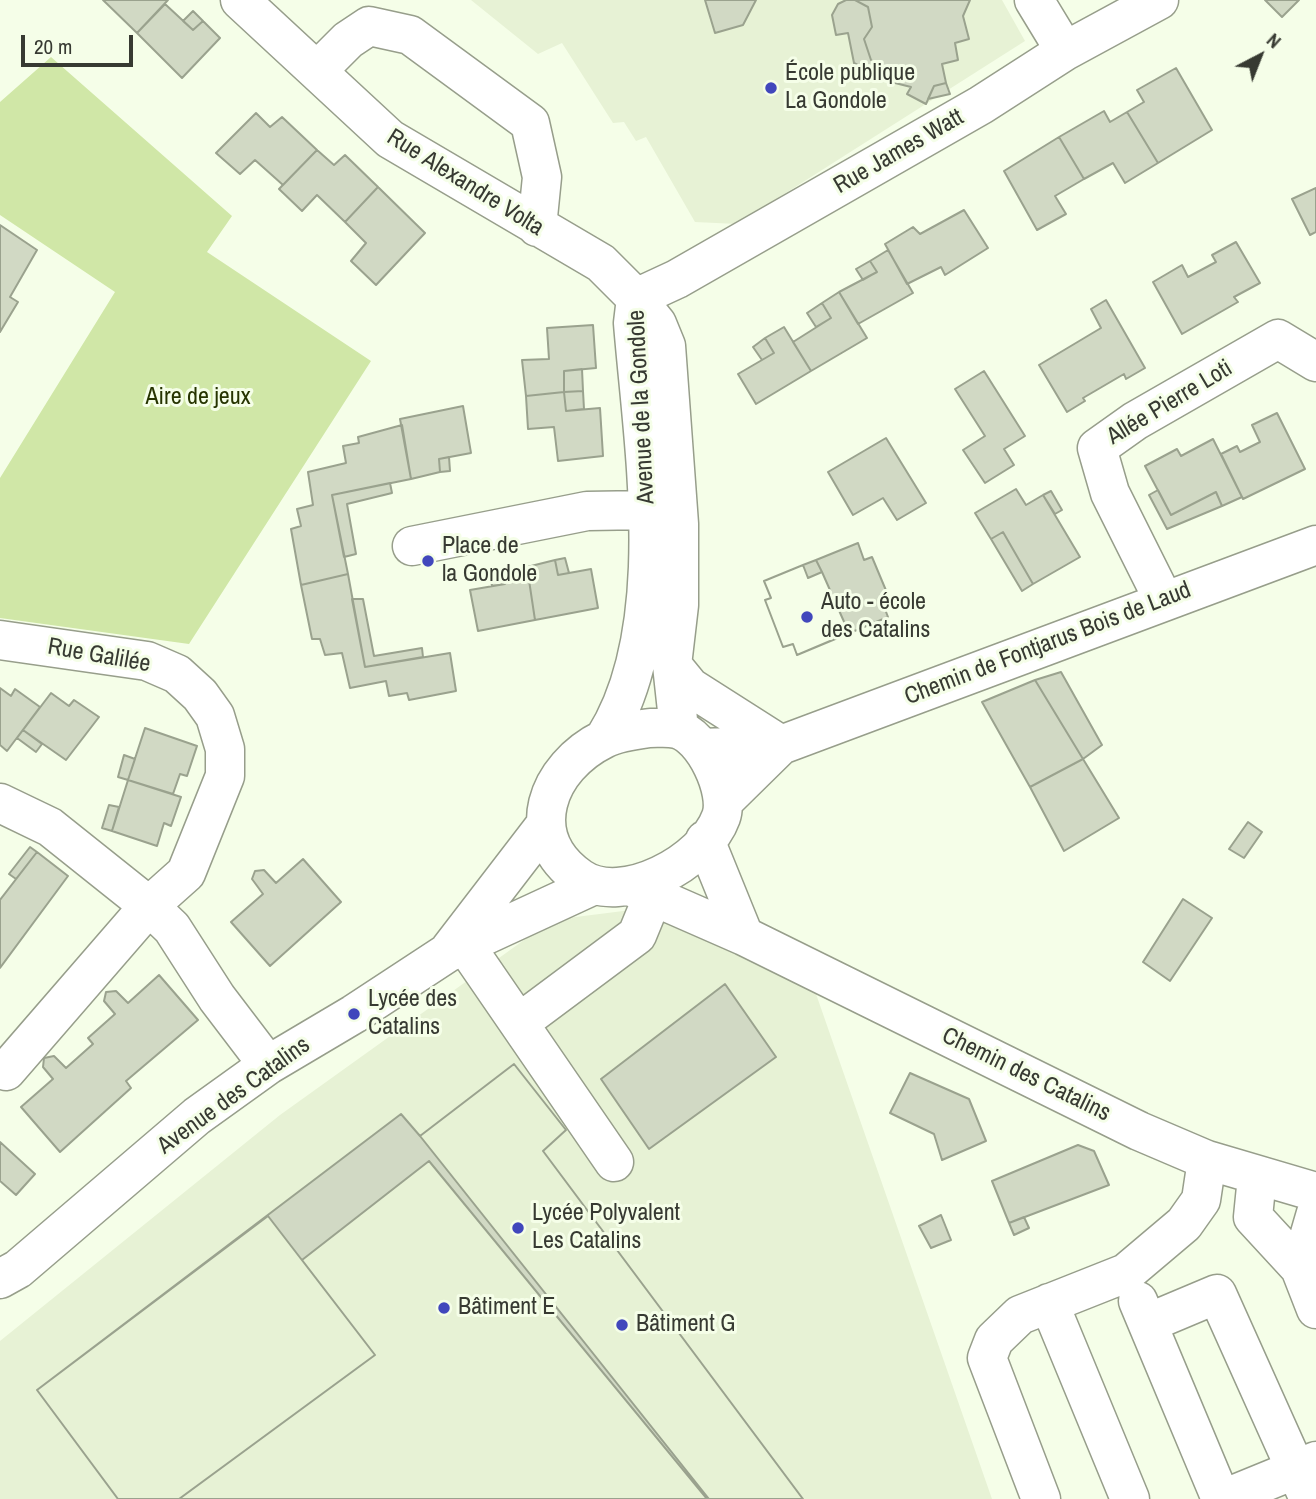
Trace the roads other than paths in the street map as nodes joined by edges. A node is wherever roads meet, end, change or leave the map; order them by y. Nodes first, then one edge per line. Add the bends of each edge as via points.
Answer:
1 (240, 0) edge
2 (1034, 0) edge
3 (1159, 0) edge
4 (1065, 51) junction
5 (317, 71) junction
6 (537, 227) junction
7 (636, 298) junction
8 (1316, 362) edge
9 (648, 510) junction
10 (1316, 545) edge
11 (412, 546) dead end
12 (1164, 601) junction
13 (0, 640) edge
14 (672, 665) junction
15 (604, 738) junction
16 (690, 738) junction
17 (781, 745) junction
18 (723, 802) junction
19 (0, 803) edge
20 (546, 824) junction
21 (705, 840) junction
22 (592, 886) junction
23 (642, 891) junction
24 (149, 906) junction
25 (744, 936) junction
26 (456, 949) junction
27 (519, 1023) junction
28 (268, 1065) junction
29 (6, 1071) dead end
30 (1207, 1160) junction
31 (614, 1161) dead end
32 (1257, 1177) junction
33 (1316, 1192) edge
34 (1316, 1213) edge
35 (1300, 1268) junction
36 (1126, 1273) junction
37 (0, 1279) edge
38 (1049, 1303) junction
39 (1316, 1309) edge
40 (1148, 1322) junction
41 (1307, 1476) edge
42 (1234, 1495) edge
43 (1041, 1499) edge
44 (1130, 1499) edge

1 - 5 street, Rue Alexandre Volta
2 - 4 street
3 - 4 street, Rue James Watt
4 - 7 street, Rue James Watt via 959,118
5 - 6 street, Rue Alexandre Volta via 390,139
5 - 6 street via 369,26 410,35 530,122 542,177
6 - 7 street, Rue Alexandre Volta via 601,263
7 - 9 street, Avenue de la Gondole via 633,323
7 - 14 street, Avenue de la Gondole via 657,324 666,346 679,524 679,605
8 - 12 street, Allée Pierre Loti via 1278,340 1135,421 1097,448 1110,493
9 - 11 street via 587,511
9 - 15 street, Avenue de la Gondole via 648,571 636,663 616,720
10 - 12 street, Chemin de Fontjarus Bois de Laud
12 - 17 street, Chemin de Fontjarus Bois de Laud
13 - 24 street, Rue Galilée via 147,662 177,674 215,716 225,749 225,776 186,873
14 - 16 street, Avenue de la Gondole
14 - 17 street via 690,687
15 - 16 street via 650,728
15 - 20 street via 558,776 546,801
16 - 17 street
16 - 18 street via 716,772
17 - 18 street
18 - 21 street via 721,817
19 - 24 street via 50,827
20 - 22 street via 560,859
20 - 26 street, Avenue des Catalins
21 - 23 street
21 - 25 street
22 - 23 street
22 - 26 street, Avenue des Catalins
23 - 25 street
23 - 27 street via 637,935
24 - 28 street via 172,928
24 - 29 street, Rue Galilée
25 - 30 street, Chemin des Catalins
26 - 27 street
26 - 28 street, Avenue des Catalins
27 - 31 street
28 - 37 street, Avenue des Catalins via 197,1116 18,1269
30 - 32 street, Chemin des Catalins
30 - 36 street via 1201,1200 1184,1224
32 - 33 street, Chemin des Catalins
32 - 35 street via 1253,1217
34 - 35 street
35 - 39 street
36 - 38 street
36 - 40 street
38 - 43 street via 1020,1315 994,1340 987,1359
38 - 44 street
40 - 41 street via 1217,1294
40 - 42 street
41 - 42 street

